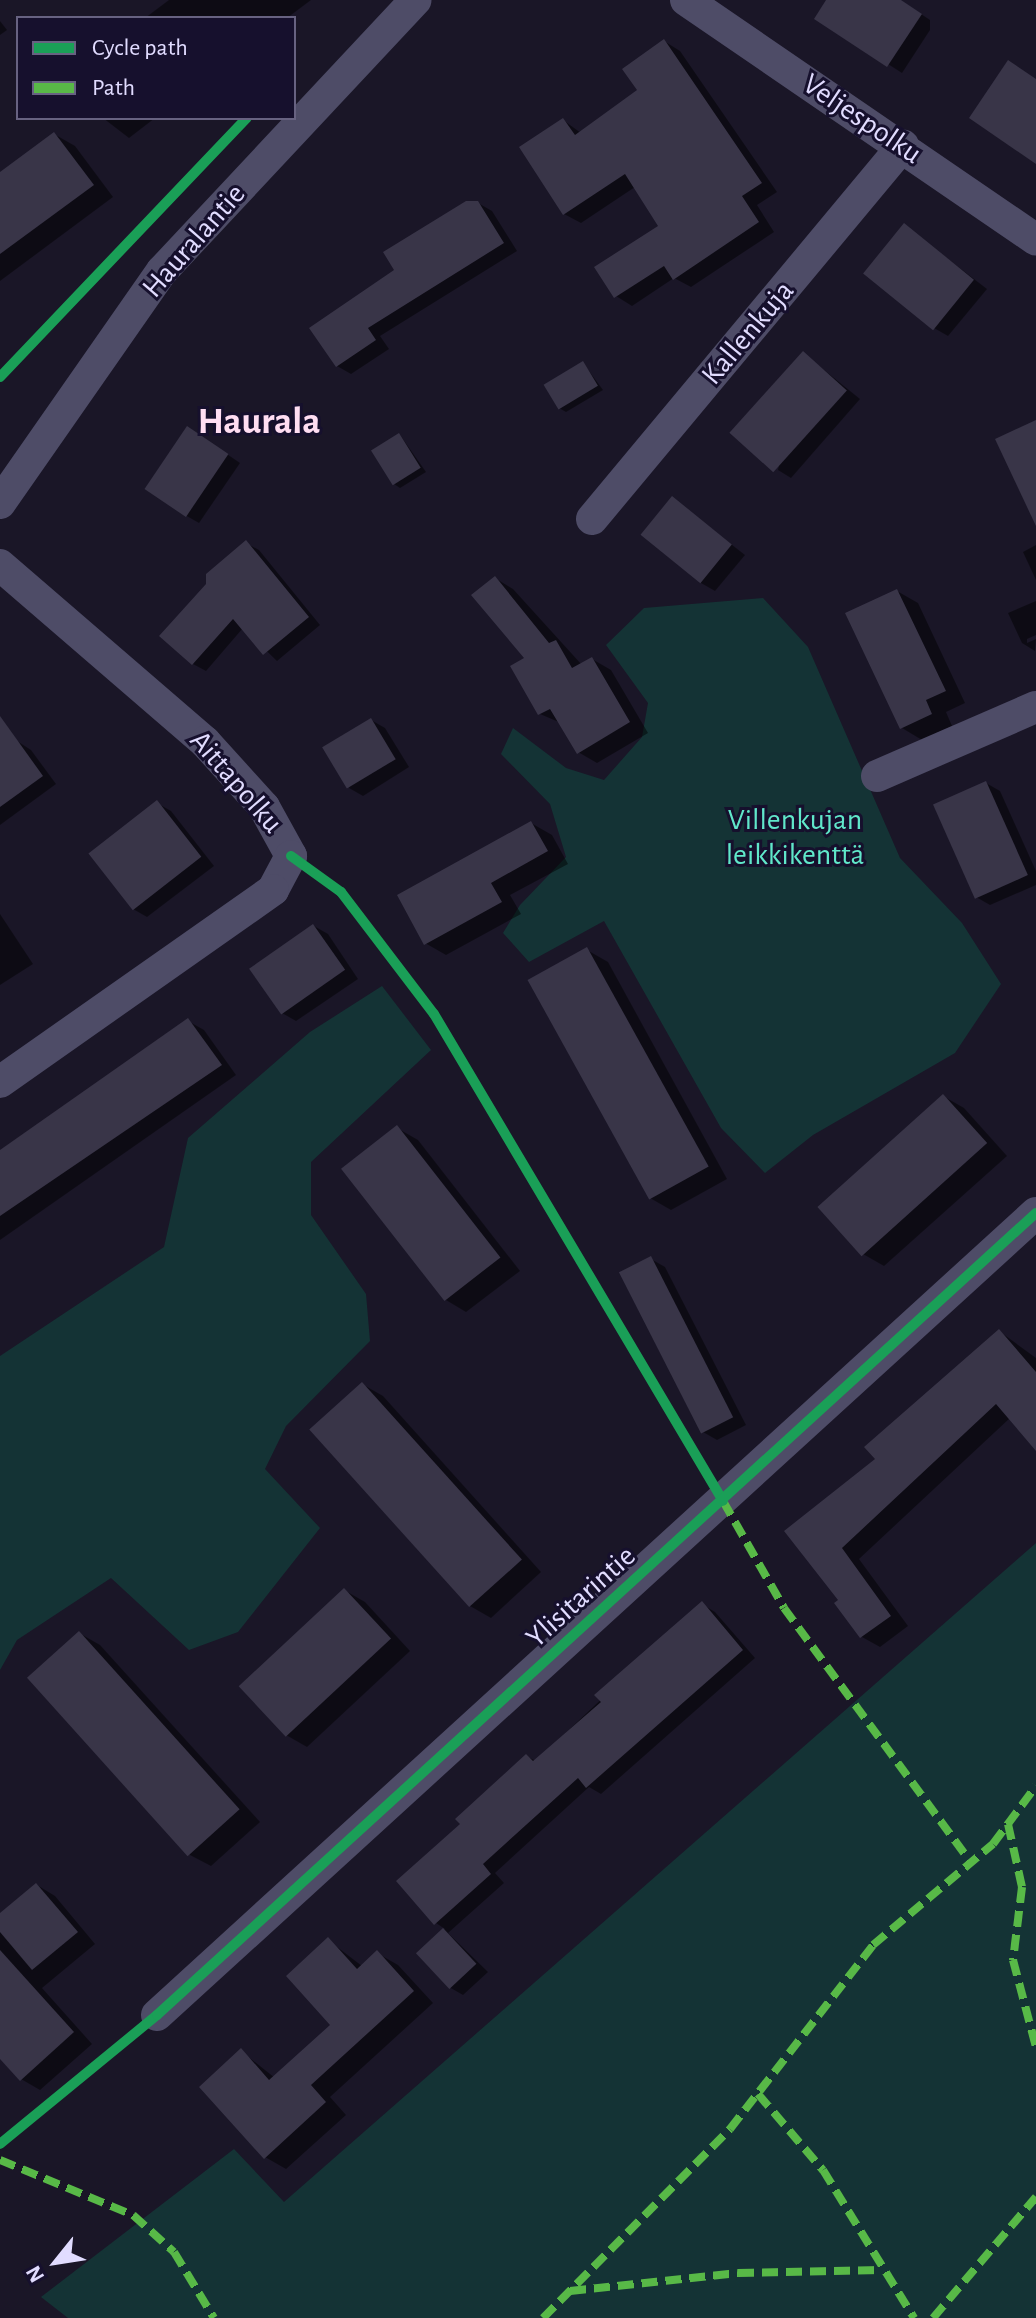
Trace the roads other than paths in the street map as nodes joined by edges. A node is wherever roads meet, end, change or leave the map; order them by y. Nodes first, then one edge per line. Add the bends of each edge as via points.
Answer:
1 (416, 0) edge
2 (686, 0) edge
3 (903, 146) junction
4 (1036, 240) edge
5 (0, 503) edge
6 (592, 519) dead end
7 (0, 565) edge
8 (1036, 707) edge
9 (877, 776) dead end
10 (0, 1082) edge
11 (1036, 1213) edge
12 (157, 2015) dead end

1 - 5 street, Hauralantie via 162,271
2 - 3 street, Veljespolku
3 - 4 street, Veljespolku
3 - 6 street, Kallenkuja
7 - 10 street, Aittapolku via 205,742 264,807 284,834 291,856 273,890
8 - 9 street
11 - 12 street, Ylisitarintie

